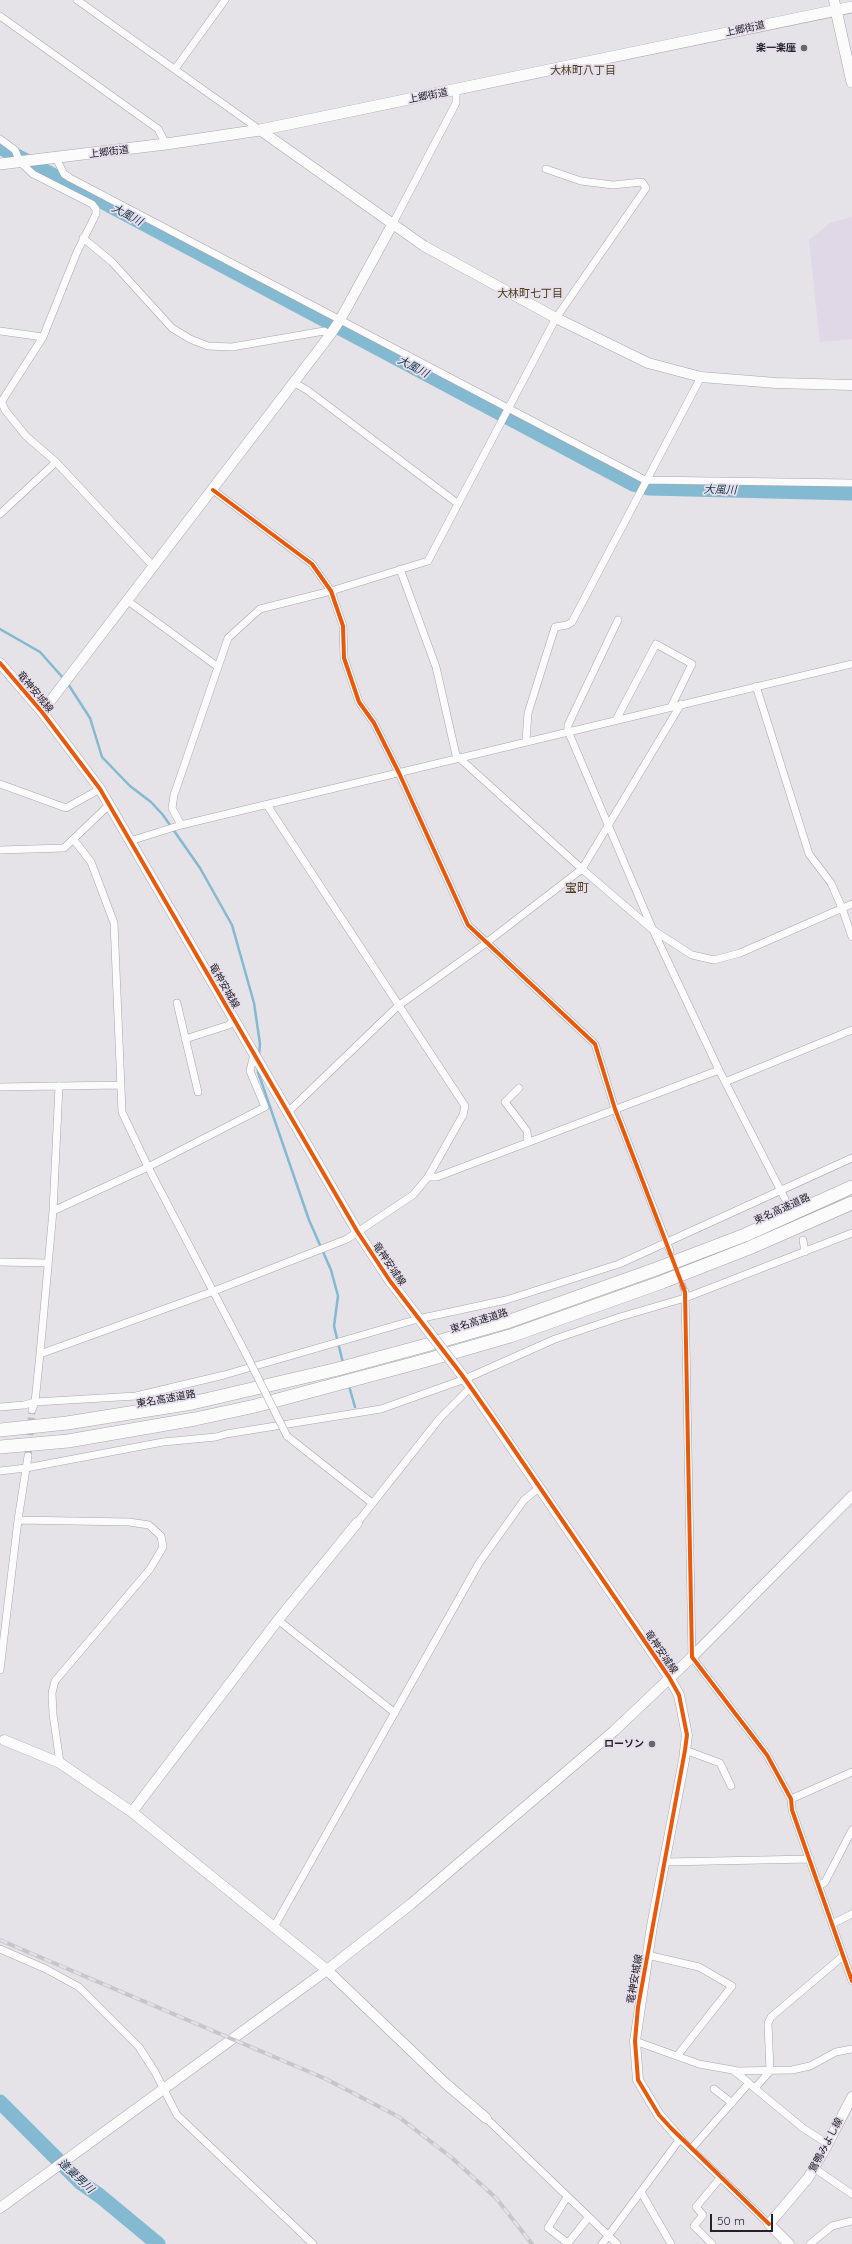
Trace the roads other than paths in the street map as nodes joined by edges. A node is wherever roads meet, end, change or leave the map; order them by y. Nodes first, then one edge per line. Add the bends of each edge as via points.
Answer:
1 (77, 0) edge
2 (225, 0) edge
3 (835, 5) edge
4 (852, 7) edge
5 (0, 16) edge
6 (175, 69) junction
7 (852, 82) edge
8 (456, 90) junction
9 (260, 130) junction
10 (0, 139) edge
11 (166, 144) junction
12 (56, 158) junction
13 (20, 162) junction
14 (0, 164) edge
15 (546, 169) dead end
16 (392, 225) junction
17 (83, 238) junction
18 (556, 318) junction
19 (340, 320) junction
20 (0, 331) edge
21 (330, 335) junction
22 (43, 337) junction
23 (701, 377) junction
24 (293, 382) junction
25 (852, 385) edge
26 (1, 404) edge
27 (507, 408) junction
28 (56, 462) junction
29 (645, 480) junction
30 (852, 483) edge
31 (213, 490) junction
32 (457, 502) junction
33 (0, 514) edge
34 (152, 565) junction
35 (400, 569) junction
36 (331, 591) junction
37 (128, 601) junction
38 (618, 620) dead end
39 (0, 663) edge
40 (852, 664) edge
41 (218, 667) junction
42 (756, 686) junction
43 (681, 704) junction
44 (671, 707) junction
45 (42, 712) junction
46 (616, 720) junction
47 (568, 731) junction
48 (526, 741) junction
49 (460, 758) junction
50 (399, 773) junction
51 (0, 784) edge
52 (100, 789) junction
53 (109, 804) junction
54 (267, 805) junction
55 (181, 825) junction
56 (608, 827) junction
57 (74, 840) junction
58 (130, 841) junction
59 (0, 850) edge
60 (582, 869) junction
61 (852, 904) edge
62 (842, 908) junction
63 (653, 930) junction
64 (852, 937) edge
65 (486, 943) junction
66 (177, 1004) dead end
67 (398, 1006) junction
68 (234, 1019) junction
69 (852, 1030) edge
70 (185, 1039) junction
71 (254, 1054) junction
72 (719, 1070) junction
73 (725, 1082) junction
74 (120, 1085) junction
75 (59, 1086) junction
76 (0, 1087) edge
77 (519, 1088) dead end
78 (198, 1092) dead end
79 (615, 1109) junction
80 (287, 1113) junction
81 (528, 1142) junction
82 (852, 1158) edge
83 (148, 1167) junction
84 (428, 1177) junction
85 (852, 1187) edge
86 (782, 1192) junction
87 (785, 1200) tunnel mouth
88 (852, 1203) edge
89 (53, 1211) junction
90 (357, 1231) junction
91 (852, 1233) edge
92 (802, 1240) dead end
93 (666, 1241) junction
94 (670, 1251) dead end
95 (805, 1252) junction
96 (0, 1262) edge
97 (47, 1263) junction
98 (214, 1291) junction
99 (685, 1295) junction
100 (421, 1321) junction
101 (40, 1354) junction
102 (464, 1377) junction
103 (470, 1388) junction
104 (35, 1402) junction
105 (0, 1407) edge
106 (32, 1410) tunnel mouth
107 (0, 1430) edge
108 (0, 1447) edge
109 (28, 1456) tunnel mouth
110 (26, 1468) junction
111 (0, 1471) edge
112 (540, 1487) junction
113 (852, 1496) edge
114 (372, 1503) junction
115 (18, 1520) junction
116 (356, 1523) joint
117 (278, 1620) junction
118 (692, 1657) junction
119 (0, 1670) edge
120 (669, 1677) junction
121 (395, 1712) junction
122 (2, 1740) edge
123 (685, 1750) junction
124 (60, 1763) junction
125 (852, 1772) edge
126 (731, 1786) dead end
127 (791, 1799) junction
128 (132, 1812) junction
129 (852, 1830) edge
130 (810, 1859) junction
131 (666, 1862) junction
132 (819, 1886) junction
133 (852, 1914) edge
134 (832, 1924) junction
135 (274, 1927) junction
136 (0, 1949) edge
137 (647, 1955) junction
138 (844, 1956) junction
139 (327, 1970) junction
140 (852, 1981) edge
141 (635, 2041) junction
142 (852, 2049) edge
143 (677, 2056) junction
144 (733, 2070) junction
145 (770, 2071) junction
146 (752, 2086) junction
147 (714, 2089) dead end
148 (163, 2090) junction
149 (852, 2097) edge
150 (732, 2103) junction
151 (486, 2118) joint
152 (680, 2139) junction
153 (828, 2144) junction
154 (692, 2148) junction
155 (814, 2168) junction
156 (721, 2177) junction
157 (641, 2192) junction
158 (852, 2194) edge
159 (567, 2197) junction
160 (0, 2208) edge
161 (588, 2218) junction
162 (852, 2221) edge
163 (768, 2224) junction
164 (609, 2236) junction
165 (313, 2244) edge
166 (602, 2244) edge
167 (617, 2244) edge
168 (671, 2244) edge
169 (712, 2244) edge
170 (789, 2244) edge
171 (810, 2244) edge

1 - 6 street
2 - 6 street
3 - 4 main road, 上郷街道
3 - 7 main road
3 - 8 main road, 上郷街道
5 - 11 street via 158,129
6 - 9 street
8 - 9 main road, 上郷街道
8 - 16 street via 456,103
9 - 11 main road, 上郷街道
9 - 16 street
10 - 13 street via 16,150
11 - 12 main road, 上郷街道
12 - 13 main road, 上郷街道
12 - 19 street via 64,174 70,178
13 - 14 main road, 上郷街道
13 - 17 street via 32,174 92,204 96,214
15 - 18 street via 581,181 613,185 642,182 646,188
16 - 18 street via 437,253
16 - 19 street
17 - 21 street via 112,262 172,328 202,344 232,347 324,331
17 - 22 street
18 - 23 street via 648,363
18 - 27 street
19 - 21 street
19 - 27 street
20 - 22 street
21 - 24 street
22 - 26 street
23 - 25 street via 776,383
23 - 29 street
24 - 31 street
24 - 32 street via 308,390
26 - 28 street via 26,436
27 - 29 street
27 - 32 street
28 - 33 street
28 - 34 street
29 - 30 street
29 - 48 street via 572,622 555,627 528,714
31 - 34 street
31 - 36 street via 312,564
32 - 35 street via 428,560
34 - 37 street
35 - 36 street
35 - 49 street via 436,667 456,755
36 - 41 street via 260,609 228,638
36 - 50 street via 344,626 344,658 360,702 374,723
37 - 41 street
37 - 45 street
38 - 47 street via 568,726
39 - 45 street, 竜神安城線
40 - 42 street
41 - 55 street via 174,795 172,808
42 - 43 street
42 - 62 street via 809,854 831,883
43 - 44 street
43 - 56 street
44 - 46 street
44 - 46 street via 692,664 656,644
45 - 52 street, 竜神安城線
46 - 47 street
47 - 48 street
47 - 56 street
48 - 49 street
49 - 50 street
49 - 60 street
50 - 54 street
50 - 65 street via 468,925
51 - 52 street via 66,808
52 - 53 street, 竜神安城線
53 - 57 street
53 - 58 street, 竜神安城線
54 - 55 street
54 - 67 street
55 - 58 street
56 - 60 street
56 - 63 street
57 - 59 street via 64,848
57 - 74 street via 91,862 114,923
58 - 68 street, 竜神安城線
60 - 63 street
60 - 65 street
61 - 62 street
62 - 63 street via 740,953 714,960 692,955
62 - 64 street
63 - 72 street
65 - 67 street
65 - 79 street via 595,1044
66 - 70 street
67 - 80 street
67 - 84 street via 465,1106 463,1115
68 - 70 street via 228,1025
68 - 71 street, 竜神安城線
69 - 73 street
70 - 78 street
71 - 80 street, 竜神安城線
71 - 83 street via 250,1071 265,1107
72 - 73 street
72 - 79 street
73 - 86 street
74 - 75 street
74 - 83 street via 122,1112
75 - 76 street
75 - 89 street
77 - 81 street via 505,1102 527,1131
79 - 81 street
79 - 93 street
80 - 90 street, 竜神安城線
81 - 84 street via 437,1177
82 - 86 street
83 - 89 street
83 - 98 street
84 - 90 street via 413,1195
85 - 107 highway, 東名高速道路 via 745,1235 656,1269 510,1320 423,1346 192,1403 67,1423
86 - 87 street
86 - 93 street
88 - 108 highway via 749,1248 662,1282 510,1336 427,1360 255,1406 195,1419 68,1441
89 - 97 street
90 - 98 street via 346,1239
90 - 100 street, 竜神安城線
91 - 95 street
92 - 95 street
93 - 94 street
93 - 100 street via 619,1264 506,1300
95 - 99 street
96 - 97 street
97 - 101 street
98 - 101 street
98 - 114 street, bridge via 286,1436
99 - 102 street via 555,1339
99 - 118 street
100 - 102 street, 竜神安城線, bridge
100 - 104 street via 136,1396
101 - 104 street
102 - 103 street, 竜神安城線
102 - 110 street via 381,1409 216,1437 163,1442
103 - 112 street, 竜神安城線
103 - 114 street via 440,1418
104 - 105 street
104 - 106 street
109 - 110 street
110 - 111 street
110 - 115 street
112 - 120 street, 竜神安城線
112 - 121 street via 524,1500 491,1543
113 - 118 street
114 - 116 street
115 - 119 street
115 - 124 street via 128,1522 149,1525 161,1536 163,1547 150,1569 55,1681 52,1693 53,1714
116 - 117 street
117 - 121 street
117 - 128 street
118 - 120 street
118 - 127 street via 767,1755
120 - 123 street, 竜神安城線 via 679,1695 684,1712 687,1735
120 - 139 street via 614,1731 411,1904
121 - 135 street
122 - 124 street
123 - 126 street via 720,1763
123 - 131 street, 竜神安城線
124 - 128 street
125 - 127 street
127 - 130 street via 792,1810
128 - 135 street
129 - 132 street via 825,1882
130 - 131 street
130 - 132 street
131 - 137 street, 竜神安城線
132 - 134 street
133 - 134 street
134 - 138 street
135 - 139 street
136 - 148 street via 79,1987 139,2048
137 - 141 street, 竜神安城線
137 - 143 street via 699,1967 732,1986
138 - 140 street
138 - 145 street via 771,2017 768,2023
139 - 148 street
139 - 151 street via 445,2083
141 - 143 street
141 - 152 street, 竜神安城線 via 638,2080 659,2115
142 - 145 street via 836,2052 810,2066
143 - 144 street via 699,2064
144 - 145 street
144 - 146 street
145 - 146 street
146 - 150 street
146 - 153 street via 803,2128
147 - 150 street
148 - 160 street
148 - 165 street via 177,2115
149 - 153 street, 鴛鴨みよし線
150 - 154 street
151 - 159 street
152 - 154 street
152 - 157 street
153 - 155 street, 鴛鴨みよし線
154 - 156 street
155 - 158 street
155 - 163 street, 鴛鴨みよし線
156 - 163 street
156 - 169 street via 696,2206 703,2215 694,2226
157 - 164 street
157 - 168 street
159 - 161 street
159 - 161 street via 548,2228 569,2242
161 - 164 street
162 - 171 street via 832,2226
163 - 170 street
164 - 166 street
164 - 167 street

